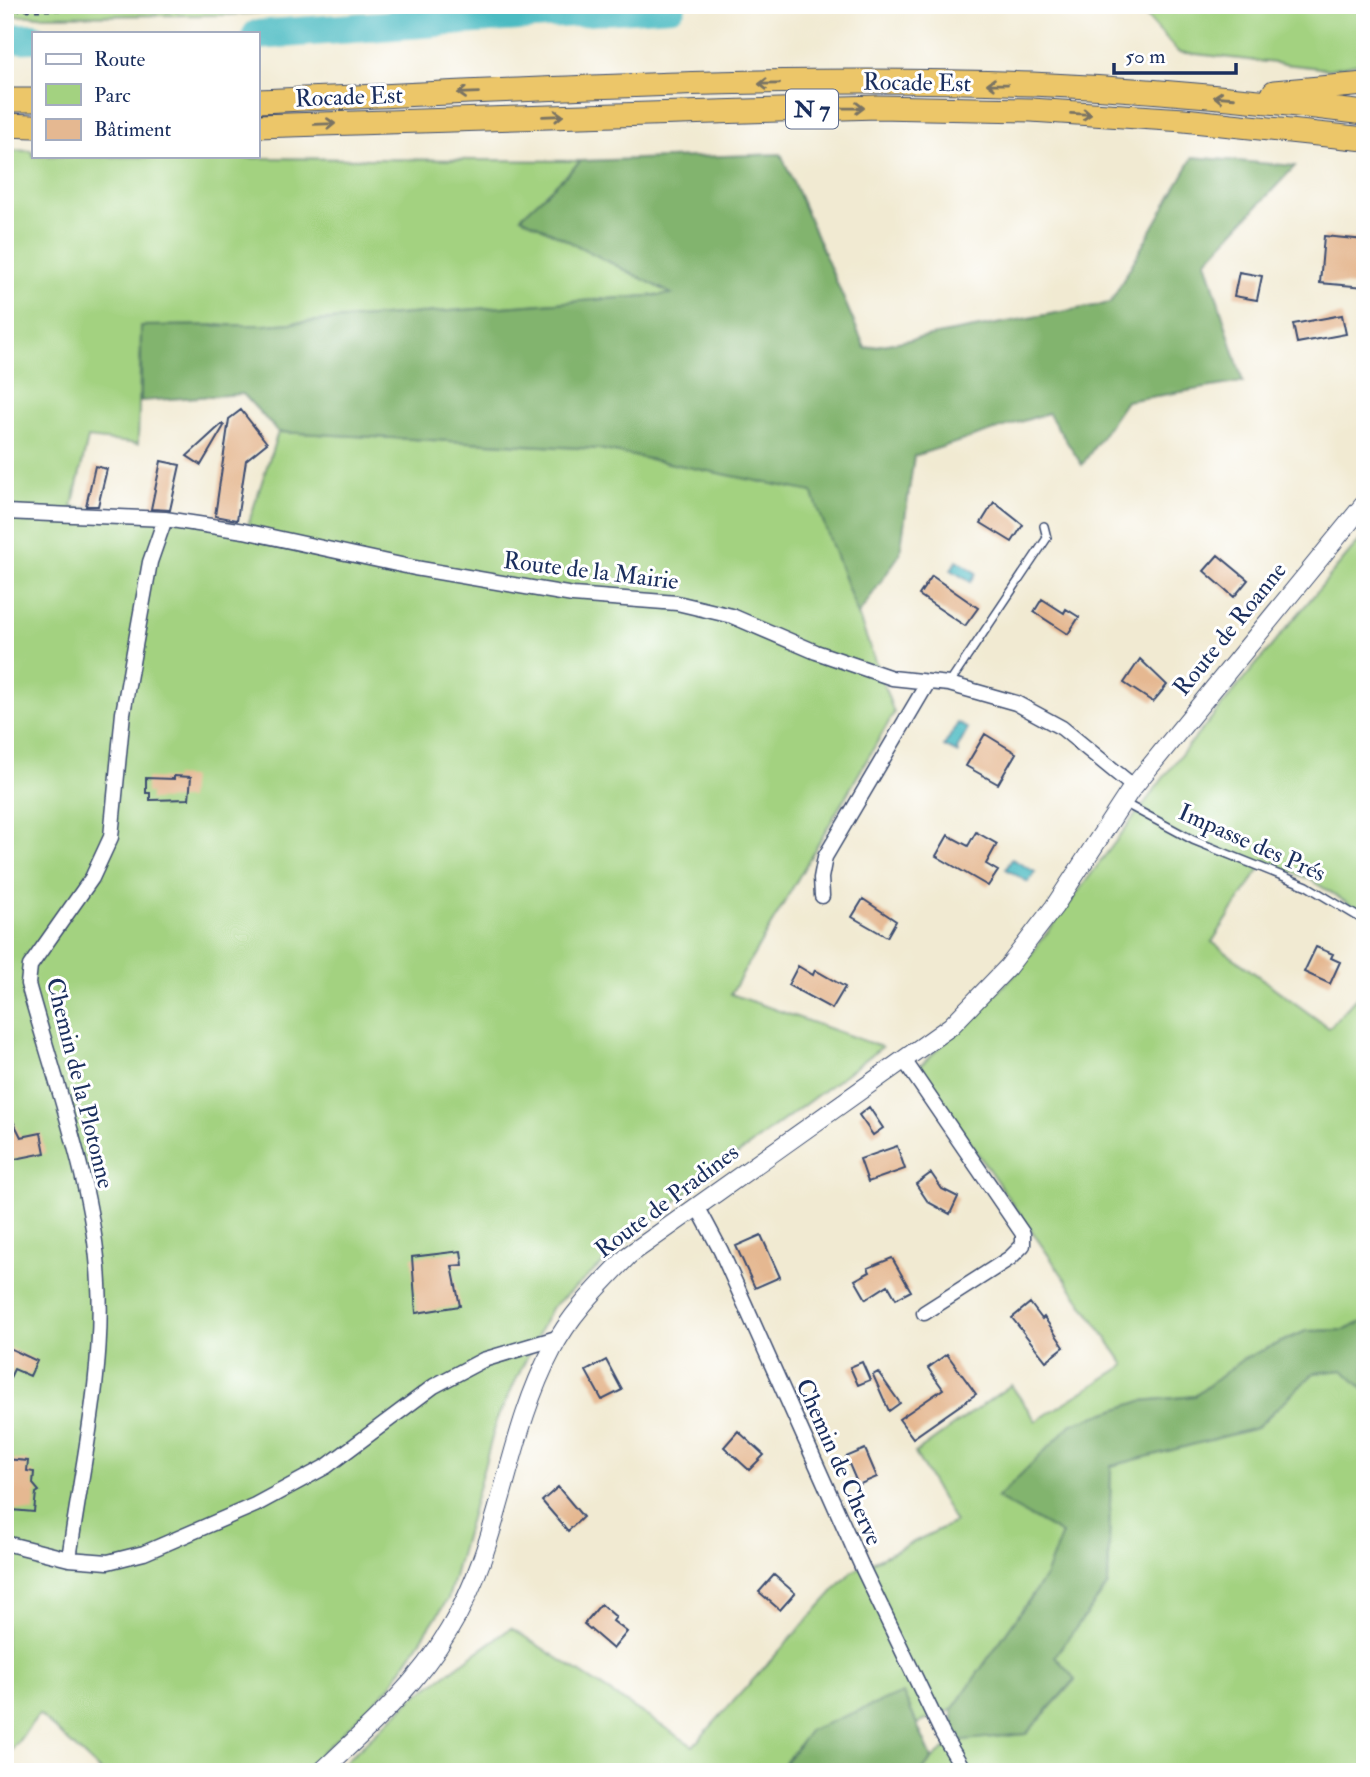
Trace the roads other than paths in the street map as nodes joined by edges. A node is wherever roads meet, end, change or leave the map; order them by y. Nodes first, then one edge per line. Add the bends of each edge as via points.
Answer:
1 (1365, 84) edge
2 (5, 100) edge
3 (32, 100) edge
4 (1256, 100) junction
5 (259, 101) edge
6 (1365, 113) edge
7 (5, 125) edge
8 (32, 125) edge
9 (259, 126) edge
10 (1365, 139) edge
11 (1365, 503) edge
12 (5, 512) edge
13 (165, 519) junction
14 (1044, 526) dead end
15 (927, 684) junction
16 (949, 684) junction
17 (1134, 786) junction
18 (1123, 803) junction
19 (822, 896) dead end
20 (1365, 920) edge
21 (904, 1060) junction
22 (697, 1206) junction
23 (924, 1313) dead end
24 (561, 1337) junction
25 (5, 1544) edge
26 (69, 1559) junction
27 (321, 1772) edge
28 (965, 1772) edge

1 - 4 highway via 1277,90
2 - 3 highway
4 -> 5 highway, Rocade Est / N 7 via 1032,85 878,82
4 - 6 highway, Rocade Est / N 7
7 - 8 highway
9 -> 10 highway, Rocade Est / N 7 via 877,107 1031,110 1184,120
11 - 17 street, Route de Roanne
12 - 13 street, Route de la Mairie
13 - 15 street, Route de la Mairie via 573,595 677,603 732,616 892,678
13 - 26 street, Chemin de la Plotonne via 150,562 123,713 111,837 92,878 30,965 28,984 84,1187 99,1284 96,1363
14 - 16 lane via 1047,538
15 - 16 street, Route de la Mairie
15 - 19 street via 825,857
16 - 17 street, Route de la Mairie via 1028,709 1062,728
17 - 18 street, Route de Pradines
18 - 20 lane, Impasse des Prés via 1193,840 1307,886
18 - 21 street, Route de Pradines via 1008,967 951,1026
21 - 22 street, Route de Pradines
21 - 23 street via 1023,1234 1023,1245 1010,1258
22 - 24 street, Route de Pradines via 629,1255 594,1291
22 - 28 street, Chemin de Cherve via 943,1735
24 - 26 street via 483,1360 434,1386 327,1466 255,1505 144,1553 108,1562
24 - 27 street, Route de Pradines via 530,1402 480,1565 450,1628 424,1668 384,1714
25 - 26 street

